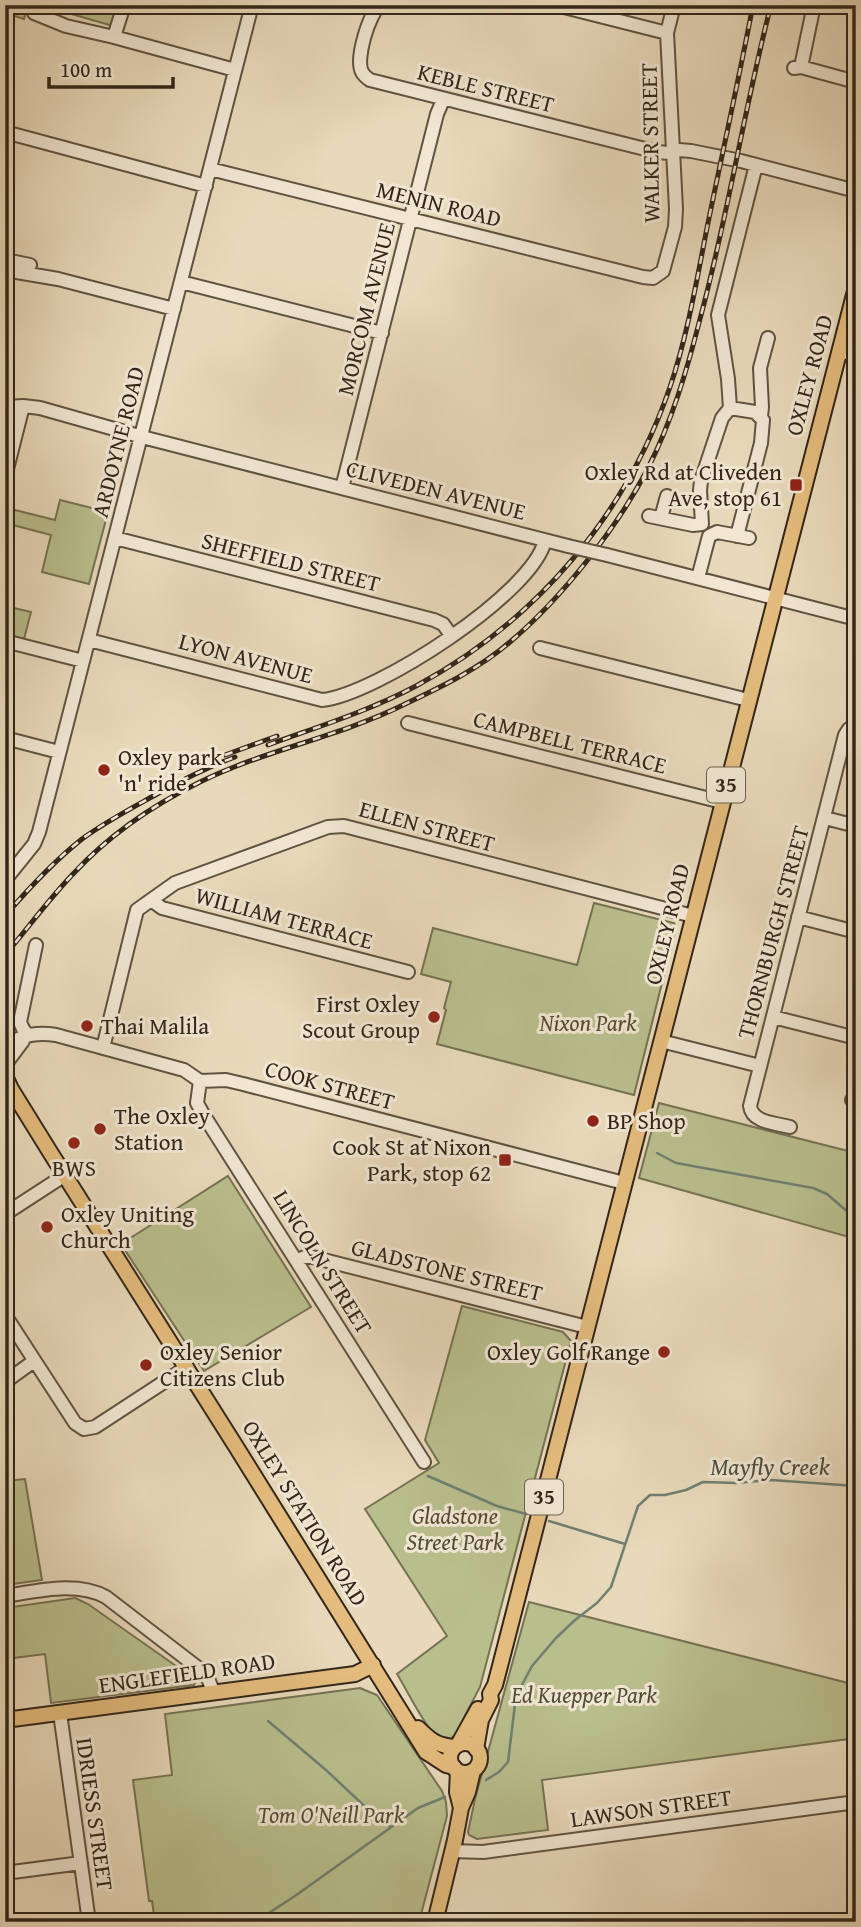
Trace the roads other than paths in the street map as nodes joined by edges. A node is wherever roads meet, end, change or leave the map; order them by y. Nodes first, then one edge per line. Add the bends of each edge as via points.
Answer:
1 (124, 5) edge
2 (252, 5) edge
3 (380, 5) edge
4 (556, 5) edge
5 (674, 5) edge
6 (814, 5) edge
7 (34, 13) dead end
8 (667, 33) junction
9 (114, 37) junction
10 (236, 70) junction
11 (856, 82) edge
12 (443, 100) junction
13 (5, 132) edge
14 (674, 152) junction
15 (756, 165) junction
16 (210, 169) junction
17 (206, 186) junction
18 (856, 191) edge
19 (411, 219) junction
20 (6, 264) edge
21 (30, 265) dead end
22 (657, 276) joint
23 (181, 282) junction
24 (856, 287) edge
25 (174, 309) junction
26 (382, 333) junction
27 (768, 338) dead end
28 (839, 350) junction
29 (856, 356) edge
30 (23, 406) junction
31 (5, 407) edge
32 (730, 408) junction
33 (761, 416) junction
34 (142, 436) junction
35 (5, 478) edge
36 (342, 488) junction
37 (667, 496) dead end
38 (702, 524) junction
39 (709, 536) junction
40 (115, 538) junction
41 (545, 540) junction
42 (698, 578) junction
43 (775, 598) junction
44 (856, 619) edge
45 (451, 635) junction
46 (89, 640) junction
47 (5, 641) edge
48 (540, 648) dead end
49 (83, 661) junction
50 (748, 701) junction
51 (408, 723) dead end
52 (856, 724) edge
53 (5, 738) edge
54 (60, 752) junction
55 (722, 802) junction
56 (825, 818) junction
57 (856, 826) edge
58 (7, 874) edge
59 (151, 900) junction
60 (693, 916) junction
61 (798, 918) junction
62 (856, 932) edge
63 (36, 945) dead end
64 (408, 972) dead end
65 (773, 1017) junction
66 (28, 1035) junction
67 (856, 1038) edge
68 (661, 1041) junction
69 (103, 1048) junction
70 (5, 1049) edge
71 (5, 1065) edge
72 (760, 1066) junction
73 (5, 1076) edge
74 (200, 1081) junction
75 (5, 1096) edge
76 (32, 1122) junction
77 (790, 1126) dead end
78 (65, 1175) junction
79 (624, 1183) junction
80 (5, 1214) edge
81 (297, 1260) junction
82 (5, 1315) edge
83 (587, 1328) junction
84 (34, 1361) junction
85 (187, 1367) junction
86 (5, 1382) edge
87 (425, 1462) dead end
88 (5, 1596) edge
89 (373, 1665) junction
90 (214, 1693) junction
91 (490, 1694) junction
92 (60, 1713) junction
93 (404, 1714) junction
94 (5, 1720) edge
95 (457, 1746) junction
96 (476, 1749) junction
97 (461, 1770) junction
98 (856, 1802) edge
99 (452, 1851) junction
100 (81, 1863) junction
101 (5, 1873) edge
102 (89, 1922) edge
103 (435, 1922) edge

1 - 9 street
2 - 10 street, ARDOYNE ROAD
3 - 12 street, KEBLE STREET via 368,25 360,61 363,75
4 - 8 street
5 - 8 street, WALKER STREET
6 - 11 street via 798,68
7 - 9 street via 65,26
8 - 14 street, WALKER STREET
9 - 10 street
10 - 16 street, ARDOYNE ROAD
12 - 14 street, KEBLE STREET via 657,152
12 - 19 street, MORCOM AVENUE
13 - 17 street
14 - 15 street, KEBLE STREET via 691,151
14 - 22 street, WALKER STREET via 675,227 663,271
15 - 18 street, KEBLE STREET
15 - 32 street via 718,315
16 - 17 street, ARDOYNE ROAD
16 - 19 street, MENIN ROAD
17 - 23 street, ARDOYNE ROAD
19 - 22 street, MENIN ROAD via 643,277
19 - 26 street, MORCOM AVENUE
20 - 21 street
20 - 25 street
23 - 25 street, ARDOYNE ROAD
23 - 26 street
24 - 28 main road, OXLEY ROAD / 35
25 - 34 street, ARDOYNE ROAD
26 - 36 street, MORCOM AVENUE
27 - 33 street via 760,368
28 - 29 street
28 - 43 main road, OXLEY ROAD / 35
30 - 31 street, CLIVEDEN AVENUE
30 - 34 street, CLIVEDEN AVENUE
30 - 35 street
32 - 33 street
32 - 38 street via 722,418 701,481
33 - 39 street via 761,443 743,537 717,532
34 - 36 street, CLIVEDEN AVENUE
34 - 40 street, ARDOYNE ROAD
36 - 41 street, CLIVEDEN AVENUE
37 - 38 street via 655,517
38 - 39 street
39 - 42 street
40 - 45 street, SHEFFIELD STREET via 434,620
40 - 46 street, ARDOYNE ROAD
41 - 42 street, CLIVEDEN AVENUE, bridge
41 - 45 street, LYON AVENUE via 538,559 505,594
42 - 43 street, CLIVEDEN AVENUE
43 - 44 street, CLIVEDEN AVENUE
43 - 50 main road, OXLEY ROAD / 35
45 - 46 street, LYON AVENUE via 394,673 335,699 322,700
46 - 49 street, ARDOYNE ROAD
47 - 49 street
48 - 50 street
49 - 54 street, ARDOYNE ROAD
50 - 55 main road, OXLEY ROAD / 35
51 - 55 street, CAMPBELL TERRACE
52 - 56 street, THORNBURGH STREET via 845,735
53 - 54 street
54 - 58 street, ARDOYNE ROAD via 34,844
55 - 60 main road, OXLEY ROAD / 35
56 - 57 street
56 - 61 street, THORNBURGH STREET
59 - 60 street, ELLEN STREET via 188,879 328,827 344,826
59 - 64 street, WILLIAM TERRACE via 162,908
59 - 69 street, ELLEN STREET via 135,916
60 - 68 main road, OXLEY ROAD / 35
61 - 62 street
61 - 65 street, THORNBURGH STREET
63 - 66 street via 20,1022
65 - 67 street
65 - 72 street, THORNBURGH STREET
66 - 69 street, COOK STREET via 56,1035
66 - 70 street
66 - 71 street
68 - 72 street
68 - 79 main road, OXLEY ROAD / 35
69 - 74 street, COOK STREET via 184,1070
72 - 77 street, THORNBURGH STREET via 751,1113
73 - 76 main road, OXLEY STATION ROAD
74 - 79 street, COOK STREET via 226,1080
74 - 81 street, LINCOLN STREET via 197,1103
75 - 76 main road, OXLEY STATION ROAD
76 - 78 main road, OXLEY STATION ROAD
78 - 80 street
78 - 85 main road, OXLEY STATION ROAD
79 - 83 main road, OXLEY ROAD / 35
81 - 83 street, GLADSTONE STREET via 312,1257
81 - 87 street, LINCOLN STREET
82 - 84 street
83 - 91 main road, OXLEY ROAD / 35
84 - 85 street via 75,1423 84,1429
84 - 86 street
85 - 89 main road, OXLEY STATION ROAD
88 - 90 street via 94,1590 206,1675
89 - 90 main road, ENGLEFIELD ROAD via 355,1674
89 - 93 main road, OXLEY STATION ROAD
90 - 92 main road, ENGLEFIELD ROAD
91 - 95 main road, OXLEY ROAD / 35
91 - 96 main road, OXLEY ROAD / 35
92 - 94 main road, ENGLEFIELD ROAD
92 - 100 street, IDRIESS STREET
93 - 95 main road, OXLEY STATION ROAD via 433,1743
93 - 97 main road, OXLEY STATION ROAD via 426,1752
95 - 96 main road via 468,1744
95 - 97 main road, 35 via 450,1757
96 - 97 main road, 35 via 480,1758 476,1767
97 - 99 main road, 35 via 468,1792
98 - 99 street, LAWSON STREET via 483,1852
99 - 103 main road, 35
100 - 101 street
100 - 102 street, IDRIESS STREET

